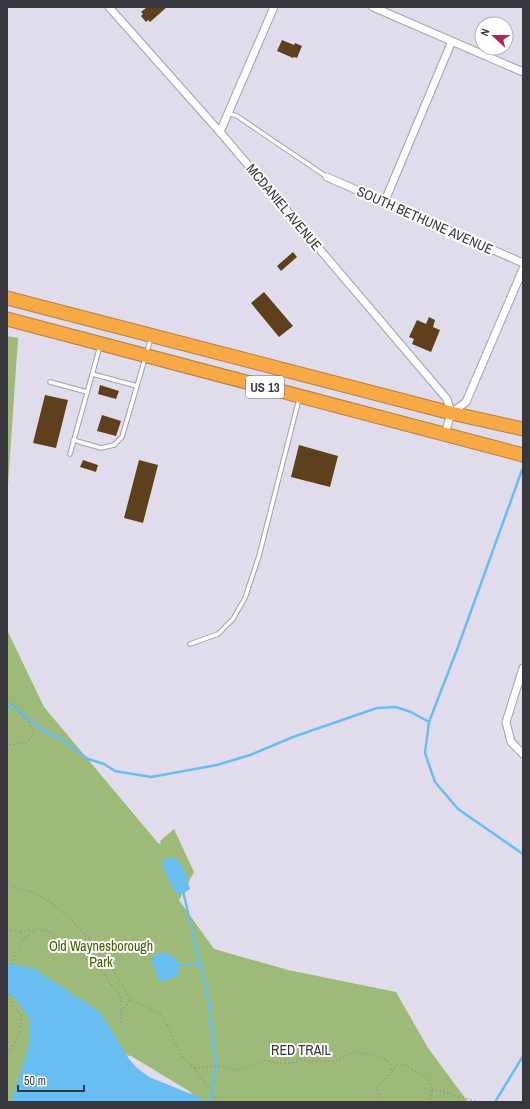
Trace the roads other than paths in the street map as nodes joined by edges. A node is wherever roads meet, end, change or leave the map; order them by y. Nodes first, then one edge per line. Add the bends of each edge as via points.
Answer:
1 (109, 7) edge
2 (274, 7) edge
3 (373, 7) edge
4 (452, 41) junction
5 (523, 72) edge
6 (228, 112) junction
7 (220, 132) junction
8 (327, 177) joint
9 (384, 202) junction
10 (523, 264) edge
11 (523, 269) edge
12 (7, 298) edge
13 (7, 319) edge
14 (152, 336) junction
15 (101, 343) junction
16 (146, 356) junction
17 (92, 374) junction
18 (50, 382) dead end
19 (138, 386) junction
20 (86, 392) junction
21 (299, 396) junction
22 (450, 413) junction
23 (523, 429) edge
24 (445, 434) junction
25 (73, 440) junction
26 (70, 454) dead end
27 (523, 455) edge
28 (190, 644) dead end
29 (523, 668) edge
30 (523, 754) edge

1 - 7 street, MCDANIEL AVENUE
2 - 6 street
3 - 4 street
4 - 5 street
4 - 9 street
6 - 7 street
6 - 8 lane
7 - 22 street, MCDANIEL AVENUE via 447,399
8 - 9 street, SOUTH BETHUNE AVENUE
9 - 10 street, SOUTH BETHUNE AVENUE
11 - 22 street via 466,402
12 - 14 highway, US 13
13 - 15 highway, US 13
14 - 16 lane
14 - 22 highway, US 13
15 - 16 highway, US 13
15 - 17 lane
16 - 19 lane
16 - 21 highway, US 13
17 - 19 lane
17 - 20 lane
18 - 20 lane
19 - 25 lane via 122,437 114,445 101,448
20 - 25 lane
21 - 24 highway, US 13
21 - 28 lane via 259,556 245,598 233,618 218,634
22 - 23 highway, US 13
22 - 24 street
24 - 27 highway, US 13
25 - 26 lane
29 - 30 street via 506,722 511,742

